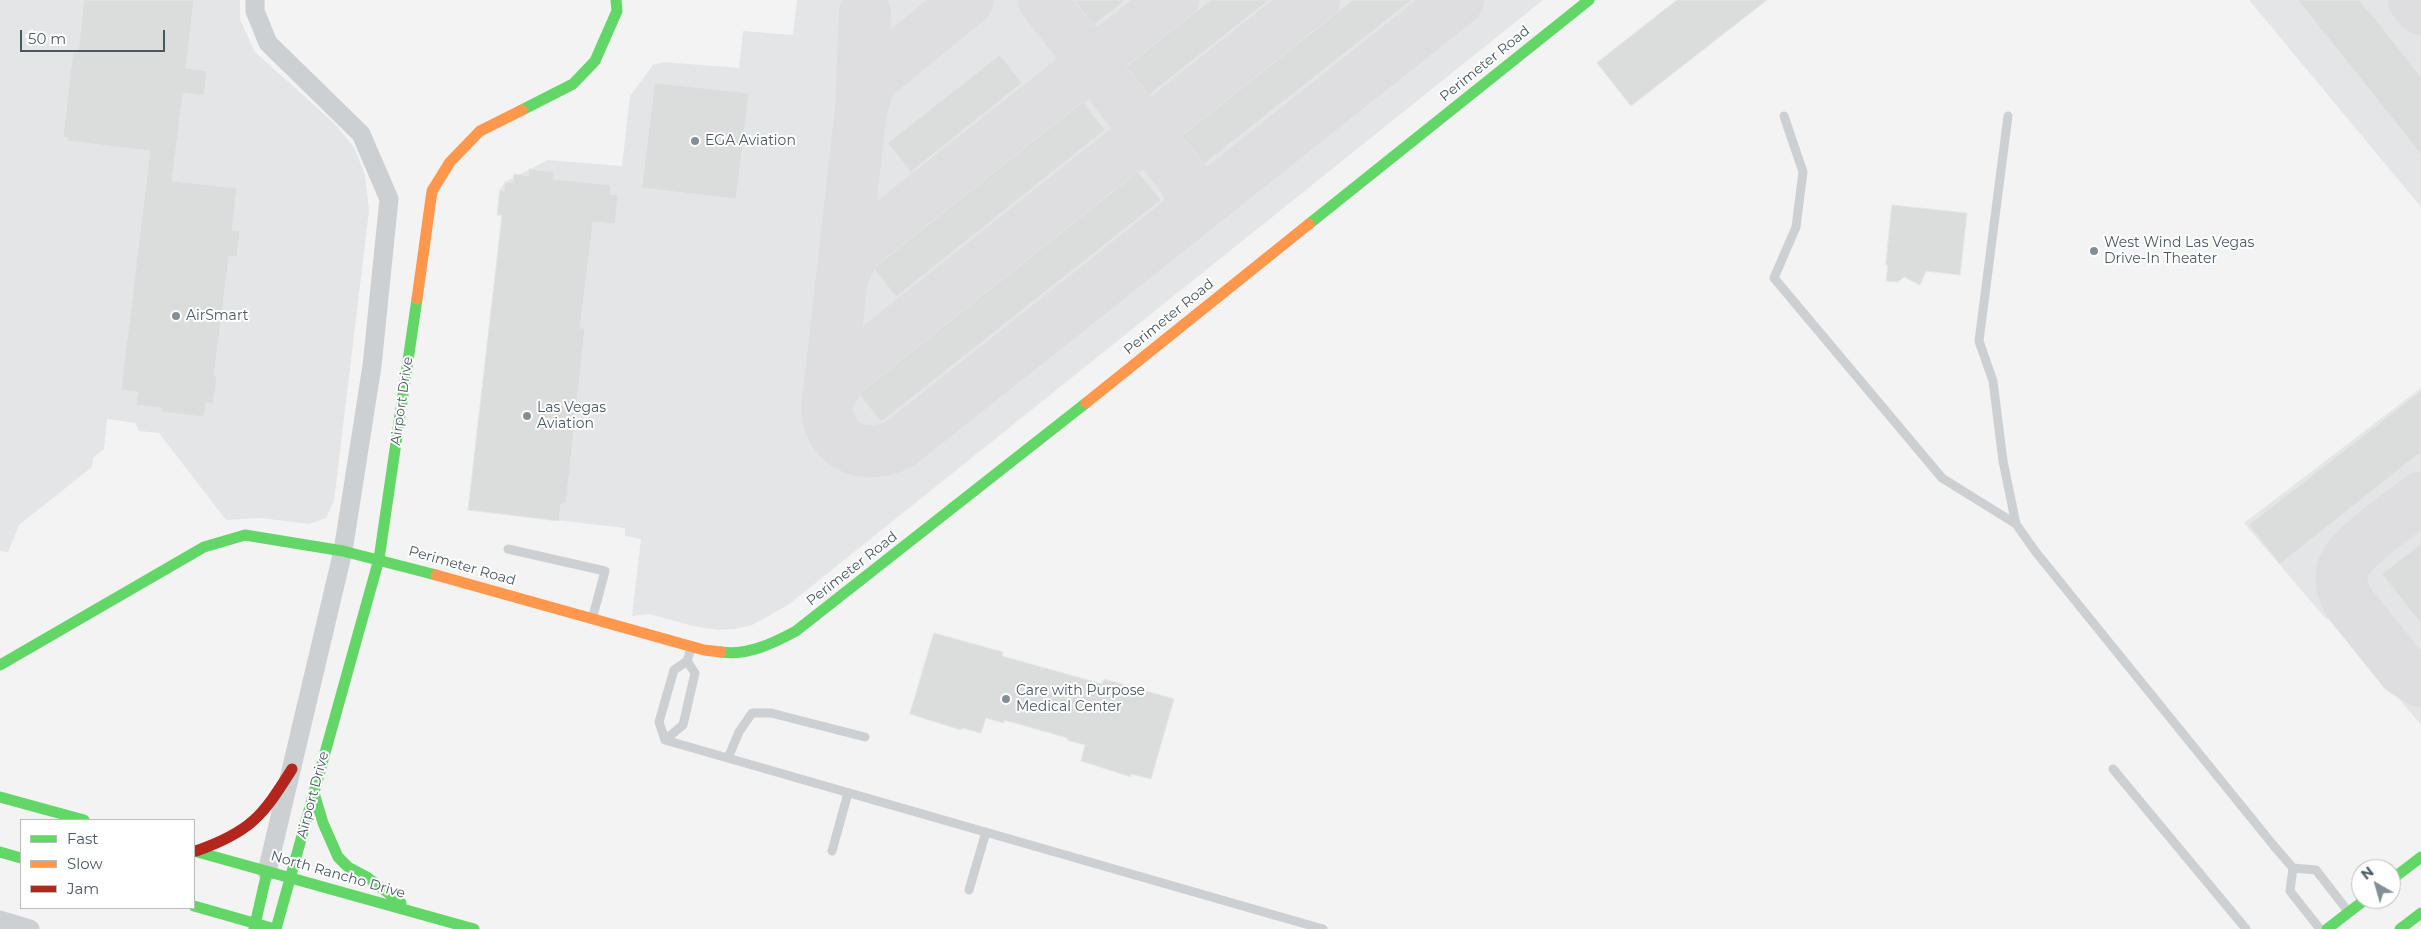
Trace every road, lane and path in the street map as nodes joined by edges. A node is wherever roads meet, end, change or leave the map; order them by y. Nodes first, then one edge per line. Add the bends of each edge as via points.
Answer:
1 (255, 0) edge
2 (616, 0) edge
3 (1589, 0) edge
4 (1784, 116) dead end
5 (2008, 116) dead end
6 (2016, 524) junction
7 (508, 548) dead end
8 (343, 551) junction
9 (379, 559) junction
10 (592, 619) junction
11 (691, 648) junction
12 (687, 661) junction
13 (0, 665) edge
14 (865, 737) dead end
15 (665, 740) junction
16 (728, 758) junction
17 (2113, 768) dead end
18 (292, 769) junction
19 (314, 793) junction
20 (848, 793) junction
21 (0, 797) edge
22 (80, 819) edge
23 (986, 832) junction
24 (195, 851) edge
25 (832, 851) dead end
26 (0, 852) edge
27 (2421, 857) edge
28 (20, 858) edge
29 (2294, 868) junction
30 (267, 872) junction
31 (2401, 872) edge
32 (291, 878) junction
33 (969, 890) dead end
34 (195, 906) edge
35 (2358, 909) edge
36 (414, 912) junction
37 (2421, 913) edge
38 (2351, 917) junction
39 (0, 920) edge
40 (255, 926) edge
41 (30, 929) edge
42 (276, 929) edge
43 (474, 929) edge
44 (1323, 929) edge
45 (2246, 929) edge
46 (2320, 929) edge
47 (2327, 929) edge
48 (2400, 929) edge

1 - 8 street, Airport Drive via 255,11 268,43 361,134 389,199 372,366
2 - 9 street, Airport Drive via 617,11 595,61 573,84 480,131 450,162 432,191
3 - 11 street, Perimeter Road via 796,632 776,642 735,654
4 - 6 lane via 1803,172 1796,227 1774,278 1942,478
5 - 6 lane via 1979,342 1992,381
6 - 29 lane
7 - 10 lane via 605,571
8 - 9 street, Perimeter Road
8 - 13 street, Perimeter Road via 244,535 204,547
8 - 18 street, Airport Drive
9 - 10 street, Perimeter Road
9 - 19 street, Airport Drive
10 - 11 street, Perimeter Road
11 - 12 lane
12 - 15 lane via 674,670 659,722
12 - 15 lane via 695,673 683,725
14 - 16 lane via 771,714 752,714 739,732
15 - 16 lane
16 - 20 lane
17 - 45 lane
18 - 24 street via 268,807 247,830
18 - 30 street, Airport Drive
19 - 32 street, Airport Drive
19 - 36 street via 338,858
20 - 23 lane
20 - 25 lane
21 - 22 street
23 - 33 lane
23 - 44 lane
24 - 30 street, North Rancho Drive
26 - 28 street
27 - 31 street
29 - 38 lane via 2316,870
29 - 46 lane via 2290,891
30 - 32 street, North Rancho Drive
30 - 40 street
32 - 36 street, North Rancho Drive
32 - 42 street, Airport Drive
34 - 40 street
35 - 38 street
36 - 43 street, North Rancho Drive
37 - 48 street
38 - 47 street
39 - 41 street
40 - 42 street

